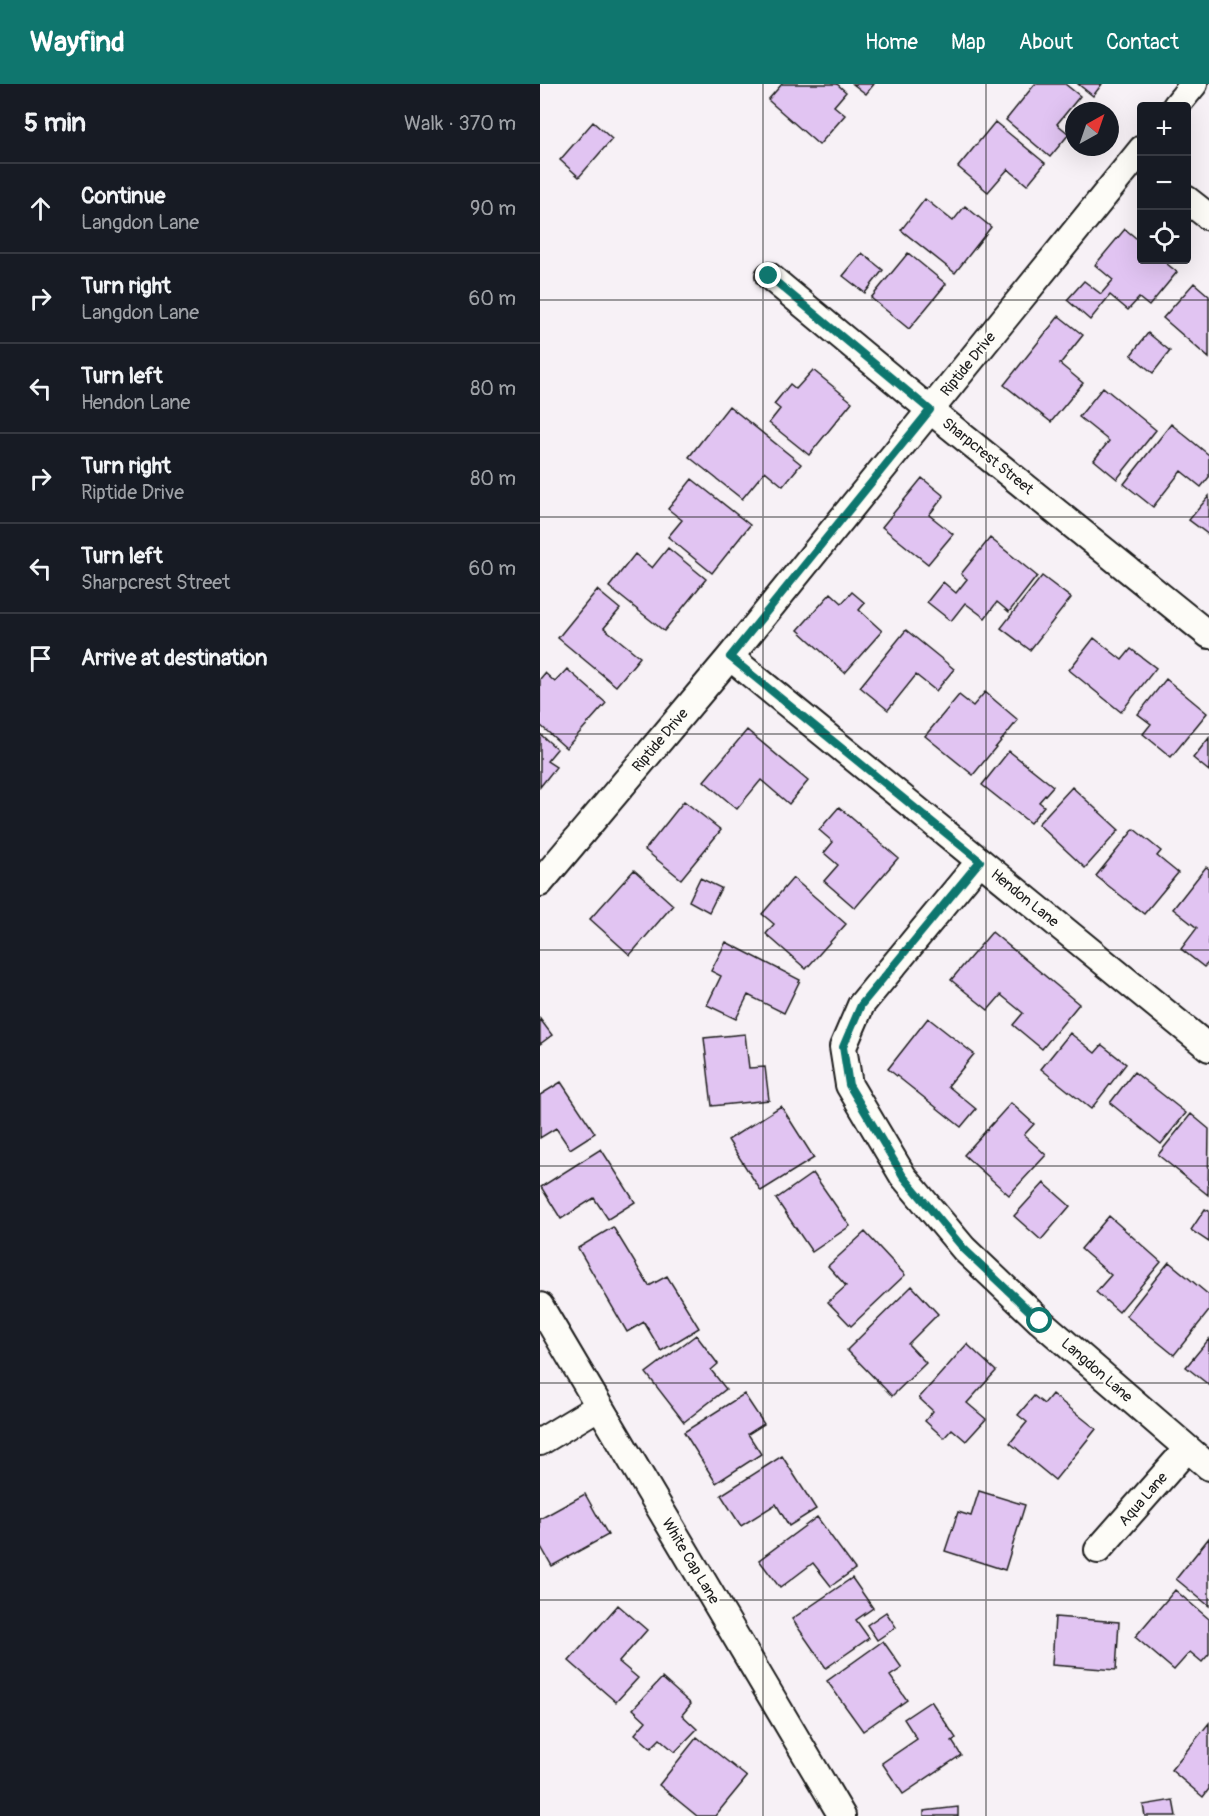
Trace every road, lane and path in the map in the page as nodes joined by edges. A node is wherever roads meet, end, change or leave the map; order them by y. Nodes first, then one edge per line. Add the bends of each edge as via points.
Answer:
1 (1194, 84) edge
2 (1179, 102) edge
3 (1137, 158) edge
4 (1191, 203) edge
5 (1209, 217) edge
6 (769, 276) dead end
7 (930, 410) junction
8 (1209, 635) edge
9 (730, 657) junction
10 (980, 861) junction
11 (540, 883) edge
12 (1209, 1048) edge
13 (540, 1306) edge
14 (598, 1407) junction
15 (540, 1442) edge
16 (1187, 1449) junction
17 (1209, 1467) edge
18 (1098, 1550) dead end
19 (843, 1816) edge

1 - 2 street
3 - 7 street, Riptide Drive
4 - 5 street
6 - 7 street, Sharpcrest Street
7 - 8 street, Sharpcrest Street
7 - 9 street, Riptide Drive
9 - 10 street, Hendon Lane
9 - 11 street, Riptide Drive
10 - 12 street, Hendon Lane
10 - 16 street, Langdon Lane via 861,1005 843,1047 849,1085 903,1176 964,1249
13 - 14 street, White Cap Lane
14 - 15 street
14 - 19 street, White Cap Lane
16 - 17 street, Langdon Lane
16 - 18 street, Aqua Lane

